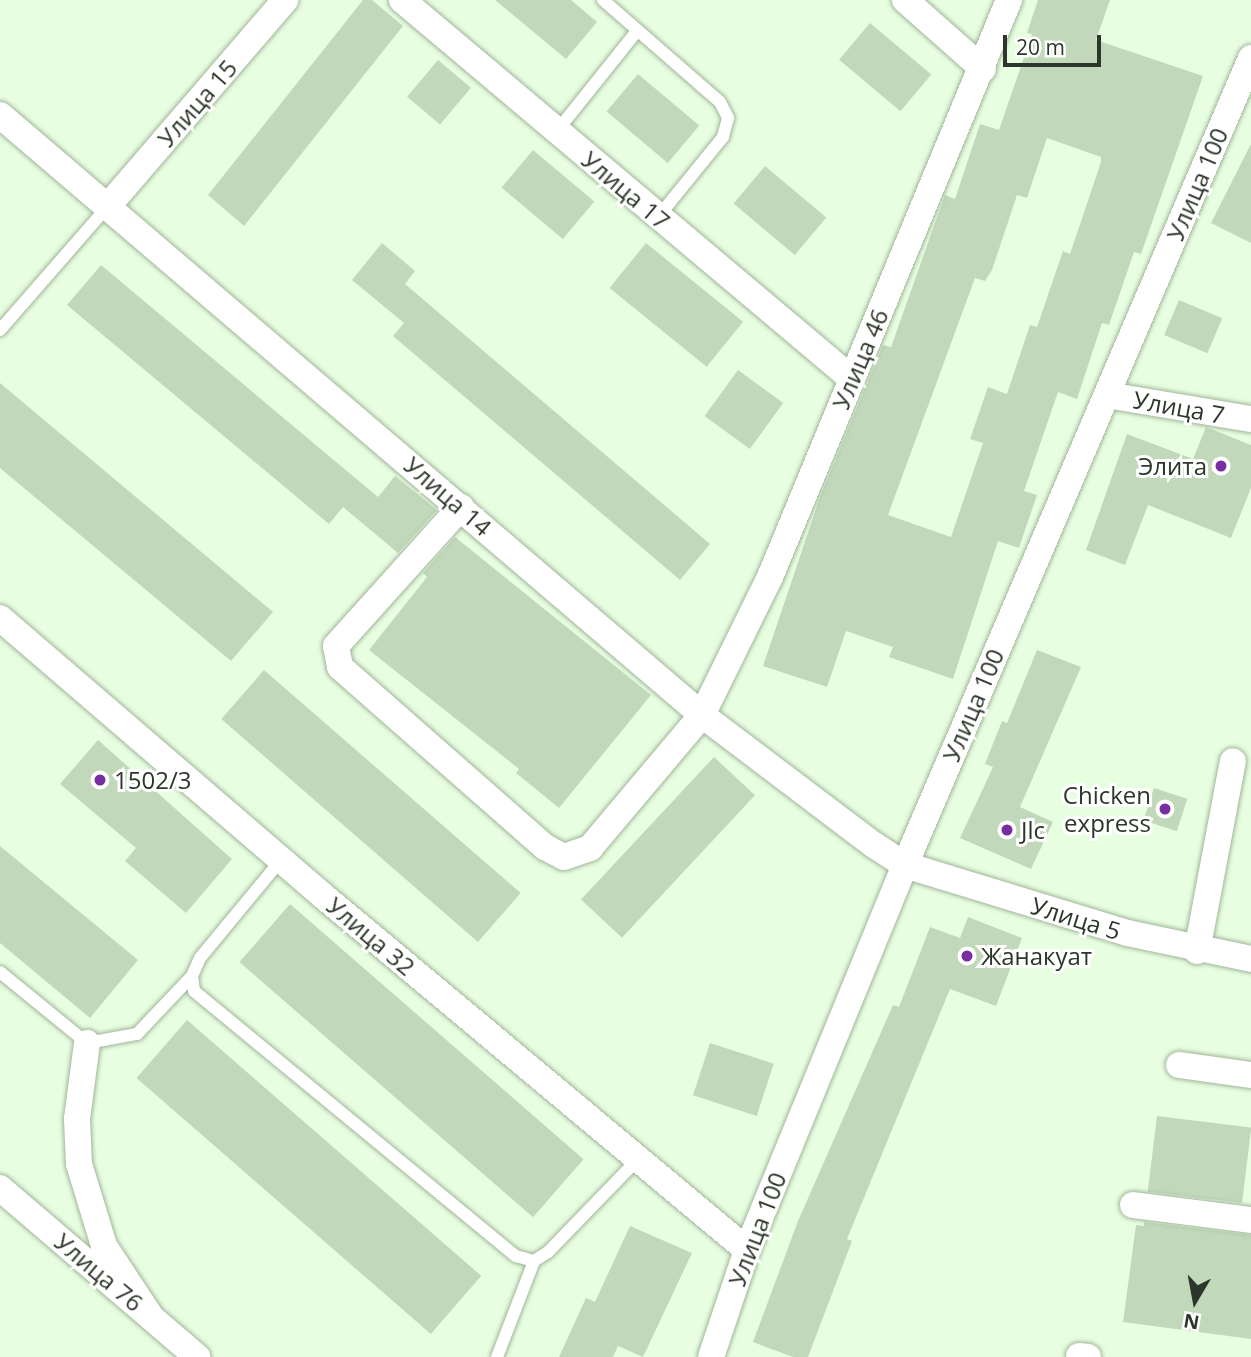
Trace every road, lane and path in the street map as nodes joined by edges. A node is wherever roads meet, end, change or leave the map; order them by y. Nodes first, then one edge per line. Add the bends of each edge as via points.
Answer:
1 (285, 0) edge
2 (402, 0) edge
3 (603, 0) edge
4 (905, 0) edge
5 (1009, 0) edge
6 (638, 30) junction
7 (1251, 60) edge
8 (983, 69) junction
9 (0, 115) edge
10 (557, 131) junction
11 (108, 206) junction
12 (657, 217) junction
13 (0, 330) edge
14 (852, 379) junction
15 (1107, 395) junction
16 (1251, 419) edge
17 (461, 507) junction
18 (0, 618) edge
19 (702, 715) junction
20 (1233, 761) dead end
21 (281, 860) junction
22 (905, 864) junction
23 (1198, 951) junction
24 (1251, 959) edge
25 (0, 972) edge
26 (192, 976) junction
27 (88, 1043) junction
28 (1179, 1065) dead end
29 (1251, 1075) edge
30 (637, 1160) junction
31 (0, 1188) edge
32 (1133, 1205) dead end
33 (1251, 1220) edge
34 (747, 1250) junction
35 (534, 1261) junction
36 (151, 1317) junction
37 (197, 1357) edge
38 (496, 1357) edge
39 (711, 1357) edge

1 - 11 street, Улица 15
2 - 10 street, Улица 17
3 - 6 lane
4 - 8 street
5 - 8 street, Улица 46
6 - 10 lane
6 - 12 lane via 720,102 728,118 723,137
7 - 15 street, Улица 100
8 - 14 street, Улица 46
9 - 11 street, Улица 14
10 - 12 street, Улица 17
11 - 13 lane
11 - 17 street, Улица 14
12 - 14 street, Улица 17
14 - 19 street, Улица 46 via 770,577
15 - 16 street, Улица 7
15 - 22 street, Улица 100
17 - 19 street, Улица 14
17 - 19 street, Улица 46 via 336,646 340,667 545,847 564,857 590,848
18 - 21 street, Улица 32
19 - 22 street, Улица 14
20 - 23 street
21 - 26 lane via 200,958
21 - 30 street, Улица 32
22 - 23 street, Улица 5
22 - 34 street, Улица 100
23 - 24 street, Улица 5
25 - 27 lane
26 - 27 lane via 137,1034
26 - 35 lane via 194,991 516,1256
27 - 36 street via 78,1119 79,1164 104,1246
28 - 29 street
30 - 34 street, Улица 32
30 - 35 lane
31 - 36 street, Улица 76
32 - 33 street
34 - 39 street, Улица 100
35 - 38 lane
36 - 37 street, Улица 76

